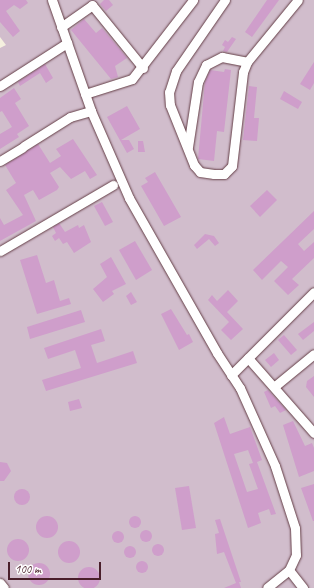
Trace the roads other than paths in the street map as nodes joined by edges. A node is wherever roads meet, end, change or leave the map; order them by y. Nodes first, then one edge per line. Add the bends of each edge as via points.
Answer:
1 (52, 0) edge
2 (192, 0) edge
3 (225, 0) edge
4 (298, 0) edge
5 (61, 27) junction
6 (67, 43) junction
7 (247, 62) junction
8 (143, 68) junction
9 (0, 86) edge
10 (85, 94) junction
11 (91, 111) junction
12 (188, 148) junction
13 (0, 161) edge
14 (113, 185) dead end
15 (0, 251) edge
16 (314, 292) edge
17 (314, 354) edge
18 (248, 358) junction
19 (231, 375) junction
20 (275, 386) junction
21 (311, 423) edge
22 (314, 433) edge
23 (289, 570) junction
24 (0, 583) edge
25 (4, 588) edge
26 (267, 588) edge
27 (303, 588) edge

1 - 5 street
2 - 8 street
3 - 12 street via 171,81 170,105
4 - 7 street
5 - 6 street
5 - 8 street via 92,5
6 - 9 street
6 - 10 street
7 - 12 street via 222,57 206,65 198,82
7 - 12 street via 243,72 232,166 224,174 200,172
8 - 10 street via 132,79
10 - 11 street
11 - 13 street via 70,117
11 - 19 street via 129,198
14 - 15 street
16 - 18 street
17 - 20 street
18 - 19 street
18 - 20 street
19 - 23 street via 240,388 275,466 295,528 296,555
20 - 21 street
21 - 22 street
23 - 26 street
23 - 27 street
24 - 25 street

